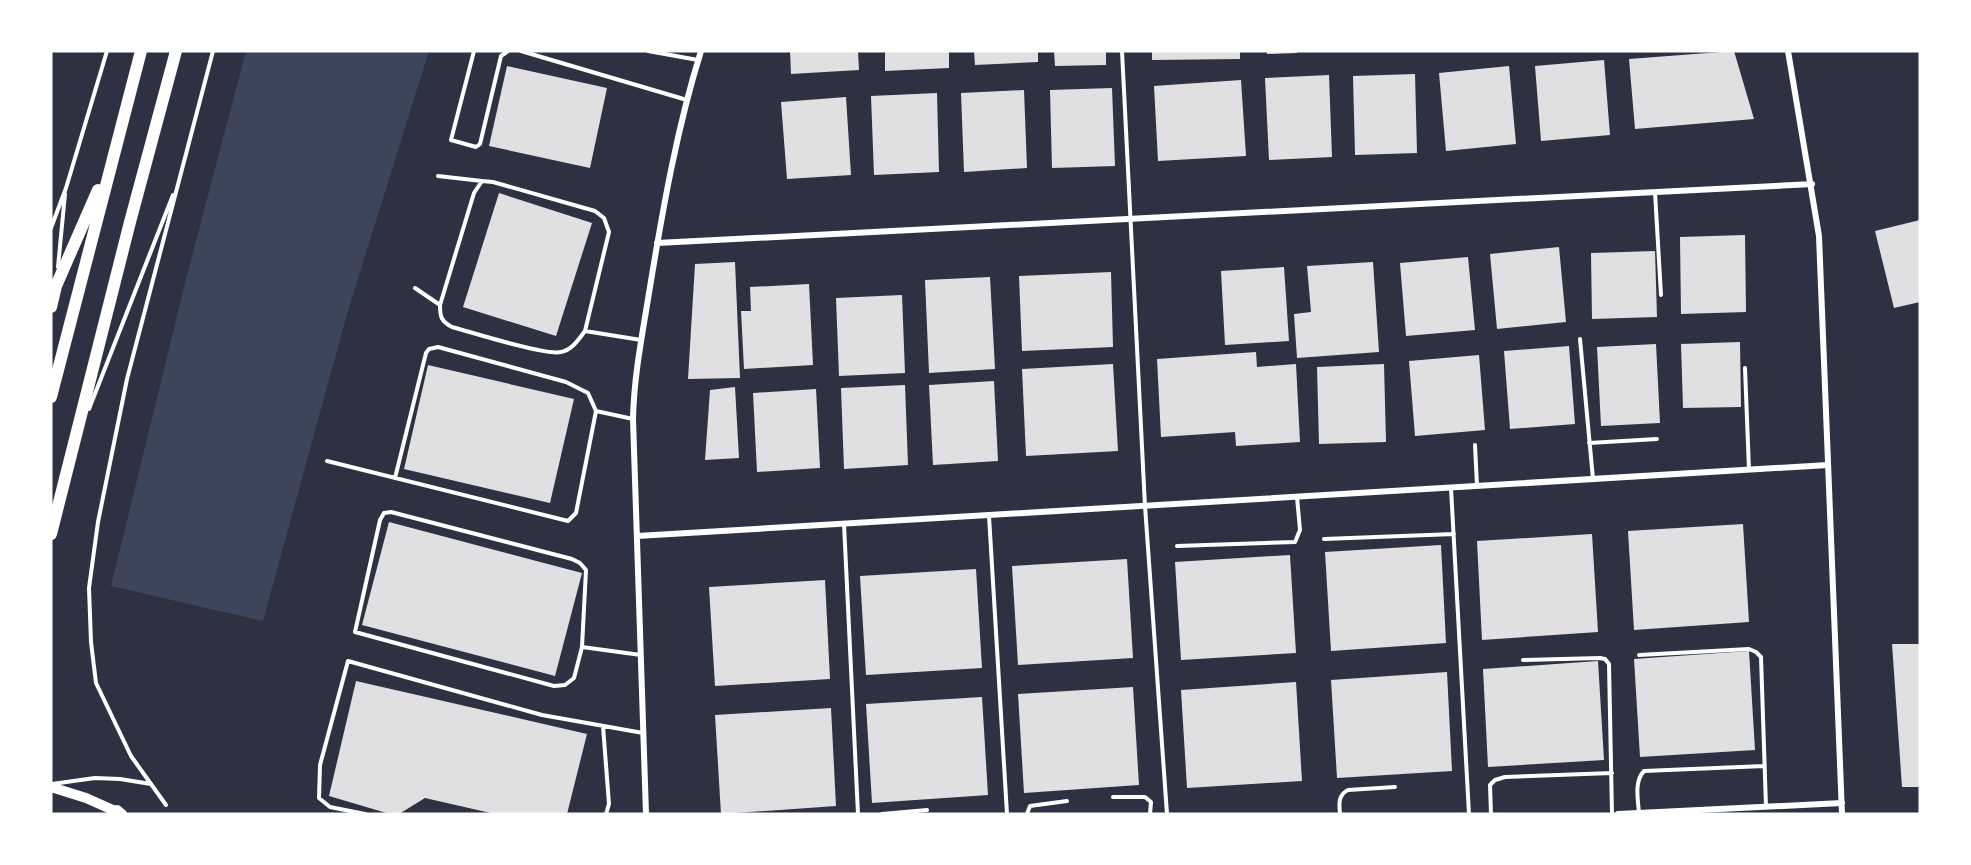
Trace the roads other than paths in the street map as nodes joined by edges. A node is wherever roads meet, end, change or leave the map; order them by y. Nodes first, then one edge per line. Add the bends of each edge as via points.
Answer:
1 (107, 51) edge
2 (141, 51) edge
3 (176, 51) edge
4 (213, 51) edge
5 (474, 51) edge
6 (507, 51) edge
7 (521, 51) edge
8 (649, 51) edge
9 (701, 51) edge
10 (1122, 51) edge
11 (1788, 51) edge
12 (698, 60) junction
13 (687, 100) junction
14 (113, 156) junction
15 (438, 176) dead end
16 (180, 178) junction
17 (482, 181) junction
18 (1812, 184) junction
19 (66, 188) junction
20 (1655, 192) junction
21 (1130, 219) junction
22 (51, 228) edge
23 (657, 243) junction
24 (56, 286) junction
25 (415, 288) dead end
26 (1661, 295) dead end
27 (440, 305) junction
28 (51, 307) edge
29 (585, 331) junction
30 (1580, 339) dead end
31 (641, 340) junction
32 (1745, 368) dead end
33 (51, 397) edge
34 (596, 411) junction
35 (633, 419) junction
36 (1657, 439) dead end
37 (1589, 443) junction
38 (1475, 446) dead end
39 (71, 454) junction
40 (327, 461) dead end
41 (1828, 465) junction
42 (1749, 470) junction
43 (395, 478) junction
44 (1593, 479) junction
45 (1477, 486) junction
46 (1451, 488) junction
47 (1297, 496) junction
48 (1145, 506) junction
49 (989, 515) junction
50 (844, 523) junction
51 (51, 534) edge
52 (1454, 534) junction
53 (637, 536) junction
54 (1324, 539) dead end
55 (1177, 546) dead end
56 (582, 647) junction
57 (641, 655) junction
58 (1639, 655) dead end
59 (1523, 660) dead end
60 (603, 726) junction
61 (644, 733) junction
62 (1764, 766) junction
63 (1612, 773) junction
64 (151, 784) junction
65 (51, 785) edge
66 (1395, 787) dead end
67 (1113, 797) dead end
68 (1067, 801) dead end
69 (1842, 803) junction
70 (166, 805) dead end
71 (1766, 807) junction
72 (927, 810) dead end
73 (120, 813) edge
74 (1639, 813) edge
75 (365, 814) edge
76 (606, 814) edge
77 (646, 814) edge
78 (858, 814) edge
79 (882, 814) edge
80 (1007, 814) edge
81 (1027, 814) edge
82 (1150, 814) edge
83 (1167, 814) edge
84 (1340, 814) edge
85 (1469, 814) edge
86 (1491, 814) edge
87 (1612, 814) edge
88 (1618, 814) edge
89 (1842, 814) edge

1 - 19 lane
2 - 14 highway
3 - 39 highway
4 - 16 lane
5 - 6 lane via 451,140 476,147 484,131 501,56
7 - 13 lane
8 - 12 lane
9 - 12 street
10 - 21 lane
11 - 18 street
12 - 13 street
13 - 23 street
14 - 24 highway
14 - 33 highway
15 - 17 lane
16 - 39 lane
16 - 64 lane via 128,379 98,522 89,588 96,683 131,756
17 - 27 lane via 474,193
17 - 29 lane via 595,211 604,218 609,232
18 - 20 street
18 - 41 street via 1819,236
19 - 22 lane
19 - 24 lane
20 - 21 street
20 - 26 lane
21 - 23 street
21 - 48 lane
23 - 31 street
24 - 28 highway
25 - 27 lane
27 - 29 lane via 440,317 452,327 539,350 561,352 576,344
29 - 31 lane
30 - 37 lane
31 - 35 street
32 - 42 lane
34 - 35 lane
34 - 43 lane via 576,513 568,521
34 - 43 lane via 588,393 566,382 438,347 429,349
35 - 53 street
36 - 37 lane
37 - 44 lane
38 - 45 lane
39 - 51 highway
40 - 43 lane
41 - 42 street
41 - 69 street
42 - 44 street
44 - 45 street
45 - 46 street
46 - 47 street
46 - 52 lane
47 - 48 street
47 - 55 lane via 1300,530 1295,542
48 - 49 street
48 - 83 lane
49 - 50 street
49 - 80 lane
50 - 53 street
50 - 78 lane
52 - 54 lane
52 - 85 lane
53 - 57 street
56 - 56 lane via 574,678 565,685 554,686 355,632 384,513 580,563 586,570
56 - 57 lane
57 - 61 street
58 - 62 lane via 1749,649 1756,652 1761,657
59 - 63 lane via 1600,658 1609,664
60 - 61 lane
60 - 75 lane via 542,715 348,661 320,765 319,798 330,807
60 - 76 lane via 609,804
61 - 77 street
62 - 71 lane
62 - 74 lane via 1644,771 1639,776
63 - 86 lane via 1495,780 1490,785
63 - 87 lane
64 - 65 lane via 95,778
64 - 70 lane
65 - 73 main road
66 - 84 lane via 1348,790 1340,797
67 - 82 lane via 1144,797 1151,802
68 - 81 lane via 1030,806
69 - 71 street
69 - 89 street
71 - 74 street
72 - 79 lane
74 - 88 street

